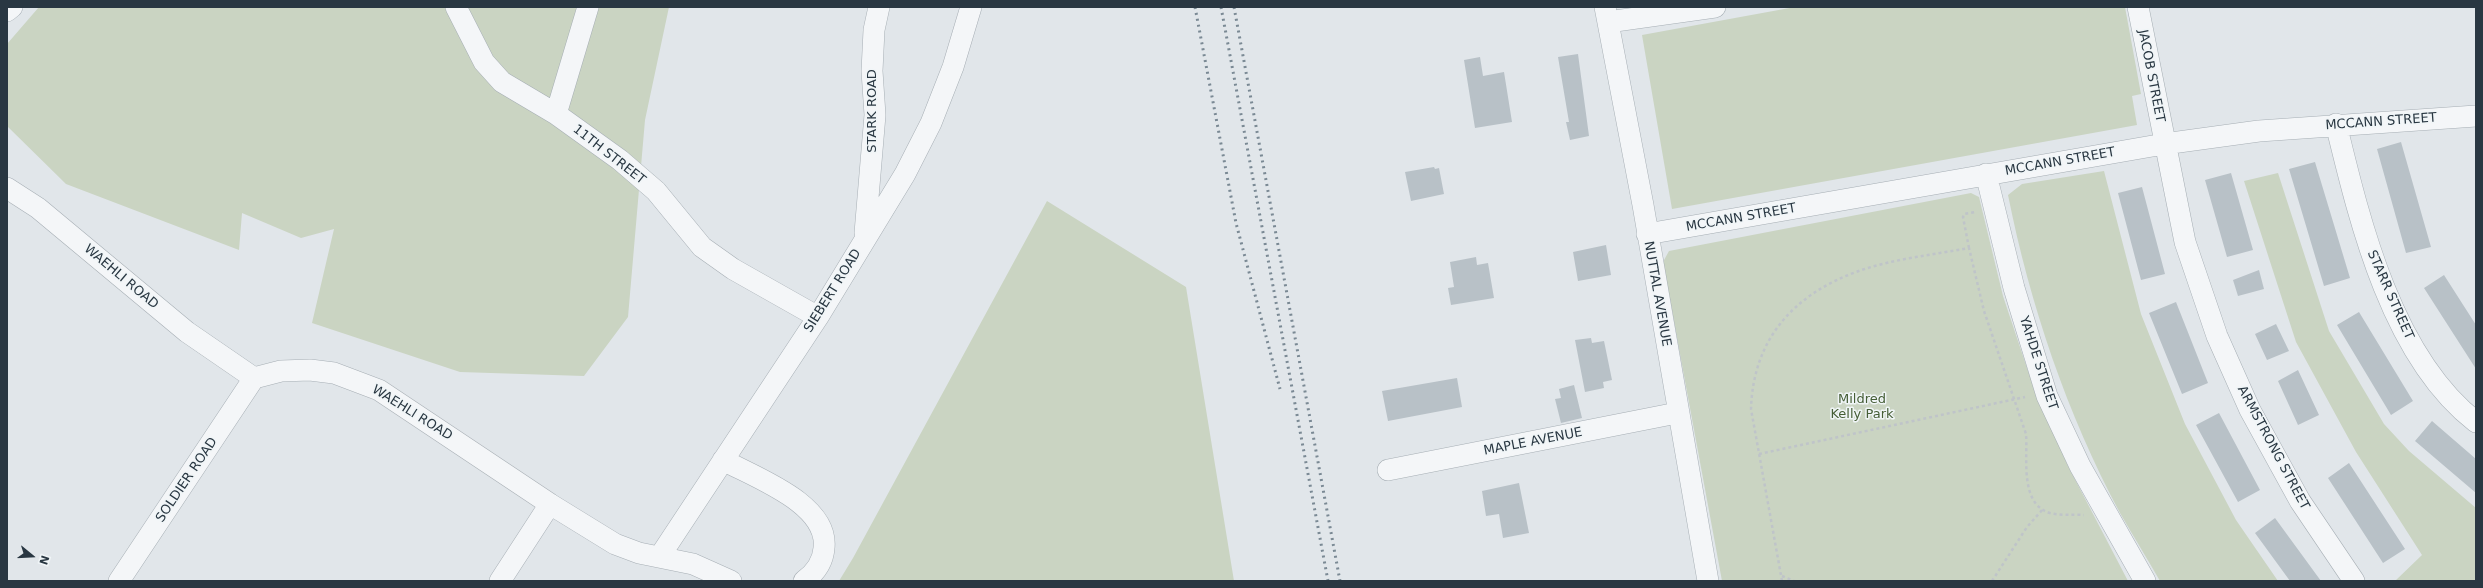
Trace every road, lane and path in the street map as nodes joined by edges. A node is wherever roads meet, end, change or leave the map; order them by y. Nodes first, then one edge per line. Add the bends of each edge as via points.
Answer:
1 (12, 7) edge
2 (456, 7) edge
3 (588, 7) edge
4 (879, 7) edge
5 (972, 7) edge
6 (1714, 7) edge
7 (2138, 7) edge
8 (7, 11) edge
9 (1606, 15) edge
10 (556, 114) junction
11 (2476, 116) edge
12 (2336, 124) junction
13 (2164, 144) junction
14 (1986, 174) junction
15 (7, 188) edge
16 (1995, 208) junction
17 (1647, 234) junction
18 (865, 240) junction
19 (1969, 248) junction
20 (818, 317) junction
21 (254, 378) junction
22 (2046, 392) junction
23 (2015, 399) junction
24 (1677, 413) junction
25 (2476, 422) edge
26 (1758, 454) junction
27 (723, 460) junction
28 (1388, 470) dead end
29 (550, 504) junction
30 (2043, 509) junction
31 (2088, 515) dead end
32 (660, 556) junction
33 (1781, 576) junction
34 (119, 581) edge
35 (500, 581) edge
36 (731, 581) edge
37 (804, 581) edge
38 (1708, 581) edge
39 (1782, 581) edge
40 (1794, 581) edge
41 (1992, 581) edge
42 (2145, 581) edge
43 (2354, 581) edge

1 - 8 street
2 - 10 street, 11TH STREET via 484,62 502,82
3 - 10 street
4 - 18 street, STARK ROAD via 874,30 872,72 875,115
5 - 18 street, SIEBERT ROAD via 953,67 931,123
6 - 9 street
7 - 13 street, JACOB STREET
9 - 17 street, NUTTAL AVENUE
10 - 20 street, 11TH STREET via 620,160 656,191 702,247 733,269
11 - 12 street, MCCANN STREET
12 - 13 street, MCCANN STREET
12 - 25 street, STARR STREET via 2356,208 2380,277 2407,334 2435,382
13 - 14 street, MCCANN STREET
13 - 43 street, ARMSTRONG STREET via 2185,242 2220,343 2250,410 2300,501
14 - 16 street, YAHDE STREET
14 - 17 street, MCCANN STREET
15 - 21 street, WAEHLI ROAD via 38,208 187,332
16 - 19 path via 1964,214
16 - 22 street, YAHDE STREET via 2014,288
17 - 24 street, NUTTAL AVENUE
18 - 20 street, SIEBERT ROAD
19 - 23 path via 1984,311
19 - 26 path via 1857,272 1824,286 1798,304 1768,341 1755,372 1751,409
20 - 27 street, SIEBERT ROAD
21 - 29 street, WAEHLI ROAD via 281,371 310,370 334,373 379,390
21 - 34 street, SOLDIER ROAD
22 - 23 path
22 - 42 street, YAHDE STREET via 2080,466
23 - 26 path
23 - 30 path via 2026,434 2028,453 2025,472 2028,487 2034,500
24 - 28 street, MAPLE AVENUE
24 - 38 street, NUTTAL AVENUE
26 - 33 path
27 - 32 street, SIEBERT ROAD
27 - 37 street via 797,500 818,521 825,543 823,559 811,576
29 - 32 street, WAEHLI ROAD via 615,544 639,553
29 - 35 street
30 - 31 path via 2060,515
30 - 41 path via 2027,527
32 - 36 street, WAEHLI ROAD via 693,564
33 - 39 path
33 - 40 path

